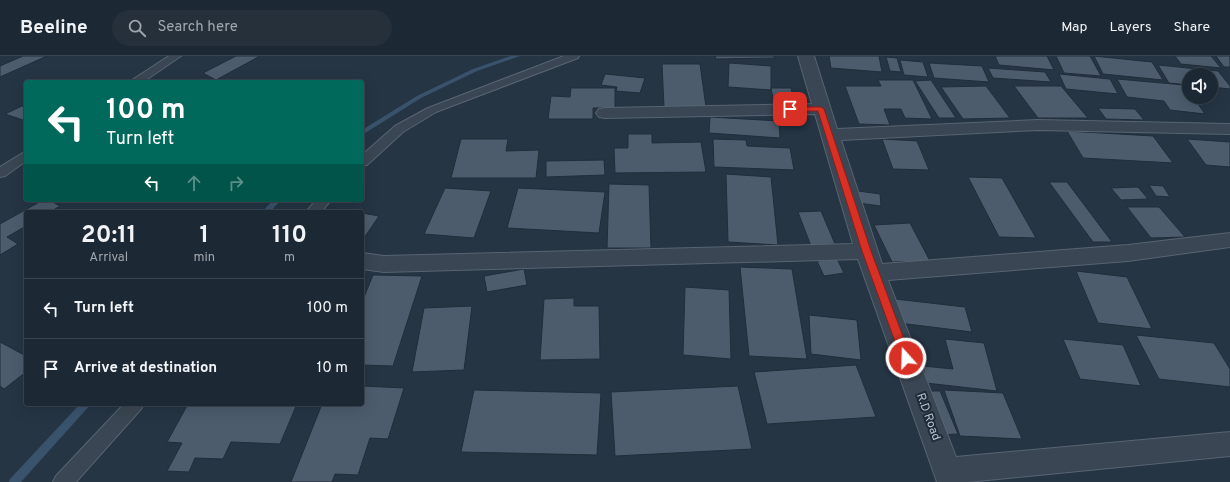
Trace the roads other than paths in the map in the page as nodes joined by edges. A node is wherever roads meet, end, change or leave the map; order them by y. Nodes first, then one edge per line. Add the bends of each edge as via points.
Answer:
1 (176, 56) edge
2 (574, 56) edge
3 (806, 56) edge
4 (138, 80) edge
5 (821, 109) junction
6 (605, 113) dead end
7 (1230, 130) edge
8 (829, 135) junction
9 (24, 156) edge
10 (364, 160) edge
11 (0, 174) edge
12 (322, 202) edge
13 (315, 210) edge
14 (1230, 240) edge
15 (866, 251) junction
16 (364, 261) edge
17 (875, 273) junction
18 (133, 406) edge
19 (1230, 444) edge
20 (949, 476) edge
21 (63, 482) edge

1 - 4 lane
2 - 10 lane via 432,110 399,129
3 - 5 street, R.D Road
5 - 6 street
5 - 8 street, R.D Road
7 - 8 street via 1038,125
8 - 15 street, R.D Road
9 - 11 lane
12 - 13 lane
14 - 17 street via 1128,253
15 - 16 street via 384,264
15 - 17 street, R.D Road
17 - 20 street, R.D Road
18 - 21 lane
19 - 20 street

